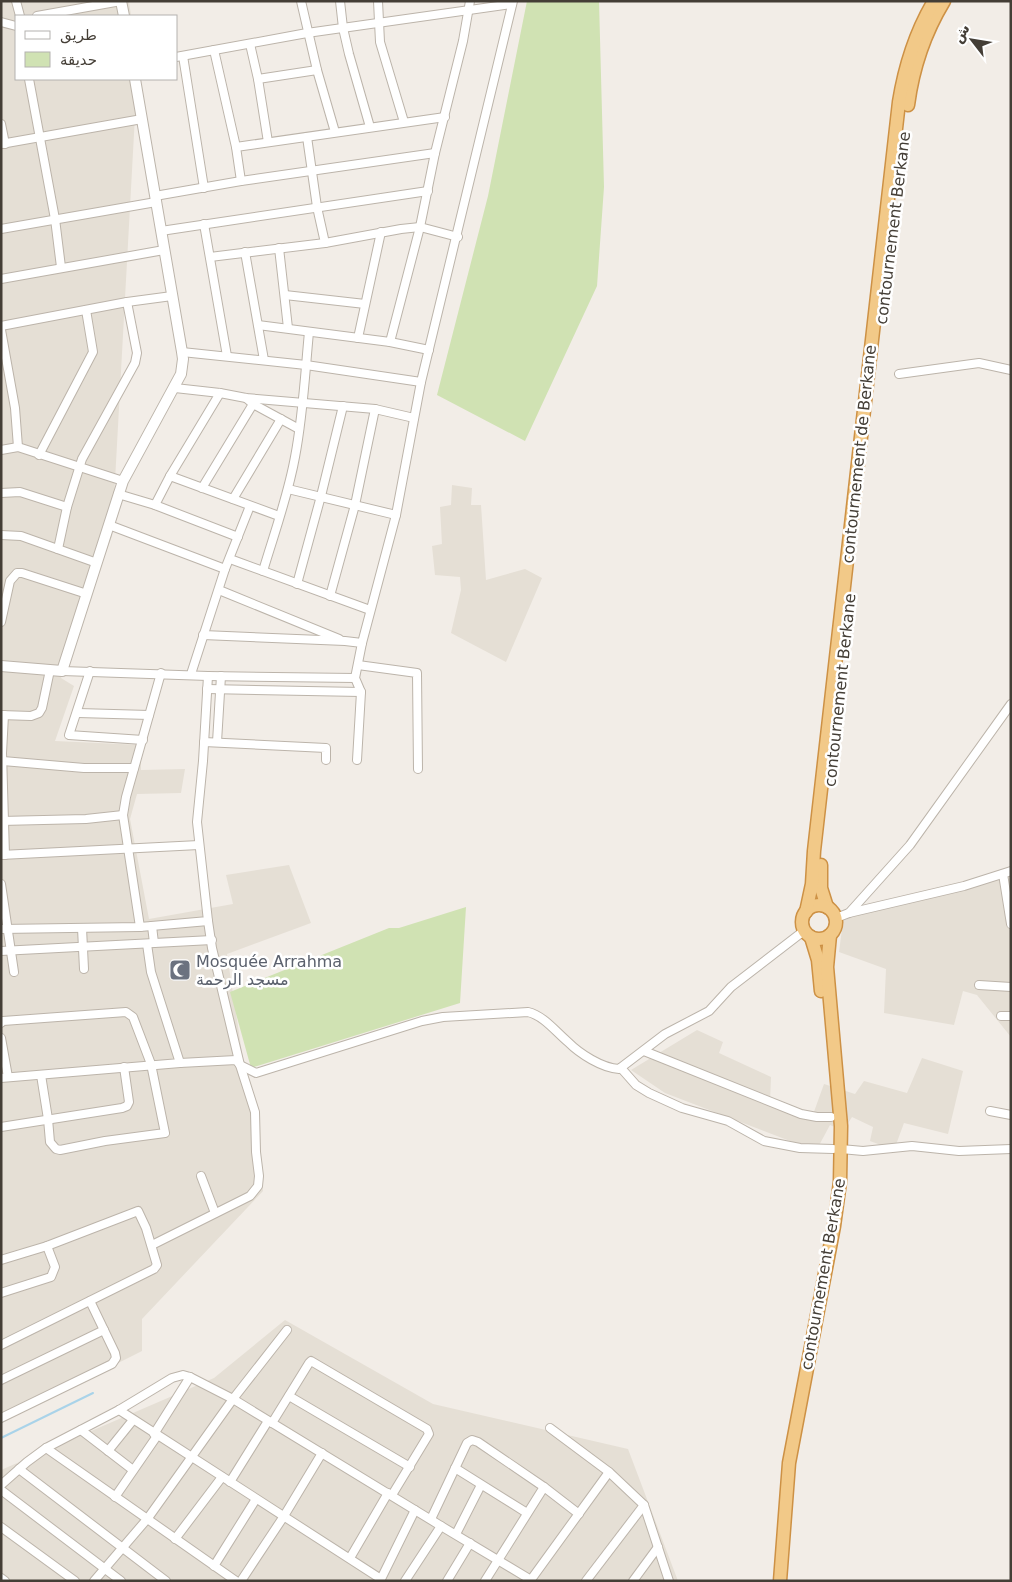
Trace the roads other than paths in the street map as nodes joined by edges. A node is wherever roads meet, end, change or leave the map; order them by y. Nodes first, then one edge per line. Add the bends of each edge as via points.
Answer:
1 (16, 1) edge
2 (121, 1) edge
3 (301, 1) edge
4 (340, 1) edge
5 (378, 1) edge
6 (470, 1) edge
7 (934, 1) edge
8 (944, 1) edge
9 (512, 3) edge
10 (468, 10) junction
11 (20, 15) edge
12 (44, 15) edge
13 (124, 15) edge
14 (1, 22) edge
15 (378, 23) junction
16 (15, 26) edge
17 (343, 28) junction
18 (307, 33) junction
19 (250, 44) junction
20 (214, 50) junction
21 (179, 56) edge
22 (317, 70) junction
23 (258, 79) junction
24 (29, 80) edge
25 (135, 80) edge
26 (445, 117) junction
27 (142, 119) junction
28 (404, 122) junction
29 (1, 124) edge
30 (370, 127) junction
31 (335, 132) junction
32 (38, 137) junction
33 (307, 137) junction
34 (268, 142) junction
35 (3, 144) edge
36 (236, 147) junction
37 (435, 153) junction
38 (312, 171) junction
39 (241, 181) junction
40 (204, 188) junction
41 (428, 191) junction
42 (155, 200) junction
43 (317, 207) junction
44 (54, 219) junction
45 (204, 224) junction
46 (420, 227) junction
47 (1, 229) edge
48 (161, 231) junction
49 (381, 232) junction
50 (458, 237) junction
51 (325, 243) junction
52 (279, 248) junction
53 (164, 250) junction
54 (245, 252) junction
55 (210, 257) junction
56 (61, 267) junction
57 (1, 278) edge
58 (285, 295) junction
59 (172, 296) junction
60 (127, 302) junction
61 (365, 304) junction
62 (86, 310) junction
63 (258, 325) junction
64 (1, 326) edge
65 (288, 328) junction
66 (1, 330) edge
67 (309, 332) junction
68 (358, 338) junction
69 (390, 342) junction
70 (430, 350) junction
71 (182, 352) junction
72 (228, 356) junction
73 (264, 360) junction
74 (306, 365) junction
75 (1011, 370) edge
76 (899, 374) dead end
77 (422, 382) junction
78 (175, 388) junction
79 (220, 393) junction
80 (246, 398) junction
81 (303, 403) junction
82 (253, 404) junction
83 (343, 406) junction
84 (375, 409) junction
85 (414, 418) junction
86 (281, 419) junction
87 (298, 429) junction
88 (18, 447) junction
89 (1, 450) edge
90 (40, 455) junction
91 (79, 467) junction
92 (170, 476) junction
93 (123, 481) junction
94 (202, 488) junction
95 (288, 489) junction
96 (1, 493) edge
97 (118, 494) junction
98 (321, 496) junction
99 (233, 499) junction
100 (155, 505) junction
101 (355, 505) junction
102 (250, 506) junction
103 (67, 507) junction
104 (396, 515) junction
105 (279, 516) junction
106 (109, 525) junction
107 (1, 535) edge
108 (238, 537) junction
109 (58, 549) junction
110 (230, 559) junction
111 (97, 563) junction
112 (225, 569) junction
113 (263, 571) junction
114 (297, 584) junction
115 (219, 590) junction
116 (87, 594) junction
117 (330, 596) junction
118 (370, 610) junction
119 (1, 622) edge
120 (203, 635) junction
121 (345, 641) junction
122 (362, 644) junction
123 (358, 665) junction
124 (1, 666) edge
125 (50, 670) junction
126 (62, 671) junction
127 (90, 671) junction
128 (161, 674) junction
129 (190, 674) junction
130 (208, 676) junction
131 (221, 676) junction
132 (356, 678) junction
133 (208, 688) junction
134 (221, 689) junction
135 (361, 692) junction
136 (1011, 704) edge
137 (78, 713) junction
138 (3, 715) edge
139 (149, 716) junction
140 (142, 740) junction
141 (204, 742) junction
142 (217, 742) junction
143 (326, 760) dead end
144 (358, 760) dead end
145 (3, 761) junction
146 (134, 768) junction
147 (418, 769) dead end
148 (123, 815) junction
149 (2, 821) edge
150 (199, 845) junction
151 (128, 850) junction
152 (3, 855) edge
153 (1007, 872) edge
154 (1, 884) edge
155 (827, 907) junction
156 (806, 912) junction
157 (849, 913) junction
158 (836, 918) junction
159 (208, 921) junction
160 (1011, 924) edge
161 (152, 926) junction
162 (140, 927) junction
163 (82, 928) junction
164 (4, 929) edge
165 (808, 933) junction
166 (830, 935) junction
167 (212, 940) junction
168 (150, 944) junction
169 (83, 947) junction
170 (10, 950) junction
171 (1, 951) edge
172 (84, 969) dead end
173 (14, 972) dead end
174 (979, 985) dead end
175 (1011, 987) edge
176 (1001, 1016) dead end
177 (1011, 1016) edge
178 (1, 1023) edge
179 (1, 1038) edge
180 (644, 1051) junction
181 (180, 1063) junction
182 (151, 1064) junction
183 (240, 1064) junction
184 (124, 1067) junction
185 (621, 1068) junction
186 (41, 1075) junction
187 (4, 1077) edge
188 (990, 1111) dead end
189 (1011, 1114) edge
190 (832, 1117) junction
191 (48, 1119) junction
192 (1, 1127) edge
193 (837, 1149) junction
194 (1011, 1149) edge
195 (202, 1176) dead end
196 (215, 1213) junction
197 (152, 1245) junction
198 (47, 1246) junction
199 (1, 1260) edge
200 (1, 1293) edge
201 (90, 1301) junction
202 (104, 1330) junction
203 (287, 1330) dead end
204 (1, 1345) edge
205 (190, 1376) junction
206 (1, 1380) edge
207 (289, 1396) junction
208 (233, 1399) junction
209 (119, 1410) junction
210 (1, 1418) edge
211 (133, 1420) junction
212 (270, 1422) junction
213 (550, 1428) dead end
214 (81, 1430) junction
215 (156, 1435) junction
216 (46, 1448) junction
217 (108, 1451) junction
218 (322, 1454) junction
219 (191, 1458) junction
220 (410, 1467) junction
221 (454, 1468) junction
222 (19, 1469) junction
223 (133, 1470) junction
224 (609, 1472) junction
225 (222, 1477) junction
226 (230, 1482) junction
227 (1, 1485) edge
228 (481, 1485) junction
229 (544, 1487) junction
230 (1, 1490) edge
231 (390, 1494) junction
232 (115, 1498) junction
233 (256, 1499) junction
234 (644, 1505) junction
235 (415, 1510) junction
236 (527, 1514) junction
237 (580, 1514) junction
238 (284, 1516) junction
239 (148, 1518) junction
240 (430, 1519) junction
241 (441, 1526) junction
242 (1, 1527) edge
243 (456, 1534) junction
244 (176, 1539) junction
245 (470, 1543) junction
246 (658, 1547) junction
247 (123, 1548) junction
248 (350, 1558) junction
249 (498, 1560) junction
250 (214, 1566) junction
251 (106, 1569) junction
252 (1, 1578) edge
253 (381, 1580) edge
254 (530, 1580) edge
255 (5, 1581) edge
256 (75, 1581) edge
257 (94, 1581) edge
258 (121, 1581) edge
259 (166, 1581) edge
260 (236, 1581) edge
261 (241, 1581) edge
262 (405, 1581) edge
263 (448, 1581) edge
264 (485, 1581) edge
265 (586, 1581) edge
266 (633, 1581) edge
267 (669, 1581) edge
268 (772, 1581) edge
269 (780, 1581) edge

1 - 11 street
2 - 12 street
2 - 13 street
3 - 18 street
4 - 17 street
5 - 15 street
6 - 10 street
7 - 156 highway, contournement de Berkane via 913,42 899,102 812,884
8 - 155 highway, contournement Berkane via 921,46 908,102 822,851 822,894
9 - 10 street
9 - 50 street
10 - 15 street
10 - 26 street
14 - 16 street
15 - 17 street
15 - 28 street via 380,42
17 - 18 street
17 - 30 street
18 - 19 street
18 - 22 street
19 - 20 street
19 - 23 street
20 - 21 street
20 - 36 street
21 - 40 street
22 - 23 street
22 - 31 street
23 - 34 street
24 - 32 street
25 - 27 street
26 - 28 street
26 - 37 street
27 - 32 street
27 - 42 street
28 - 30 street
29 - 35 street
30 - 31 street
31 - 33 street
32 - 35 street
32 - 44 street
33 - 34 street
33 - 38 street
34 - 36 street
36 - 39 street
37 - 38 street
37 - 41 street
38 - 39 street
38 - 43 street
39 - 40 street
40 - 42 street
41 - 43 street
41 - 46 street
42 - 44 street
42 - 48 street
43 - 45 street
43 - 51 street
44 - 47 street
44 - 56 street
45 - 48 street
45 - 55 street
46 - 49 street
46 - 50 street
46 - 69 street
48 - 53 street
49 - 51 street
49 - 61 street
50 - 70 street
51 - 52 street
52 - 54 street
52 - 58 street
53 - 56 street
53 - 59 street
54 - 55 street
54 - 63 street
55 - 72 street
56 - 57 street
58 - 61 street
58 - 65 street
59 - 60 street
59 - 71 street
60 - 62 street
60 - 91 street via 137,353 135,364
61 - 68 street
62 - 64 street
62 - 90 street via 93,352
63 - 65 street
63 - 73 street
65 - 67 street
66 - 88 street via 15,408
67 - 68 street
67 - 74 street
68 - 69 street
69 - 70 street
70 - 77 street
71 - 72 street
71 - 78 street via 183,367
72 - 73 street
73 - 74 street
74 - 77 street
74 - 81 street
75 - 76 street via 979,364
77 - 85 street
78 - 79 street
78 - 93 street
79 - 80 street
79 - 92 street
80 - 81 street
80 - 82 street
81 - 83 street
81 - 87 street
82 - 86 street
82 - 94 street
83 - 84 street
83 - 98 street
84 - 85 street
84 - 101 street
85 - 104 street
86 - 87 street
86 - 99 street
87 - 95 street
88 - 89 street
88 - 90 street
90 - 91 street
91 - 93 street
91 - 103 street
92 - 94 street
92 - 100 street
93 - 97 street
94 - 99 street
95 - 98 street
95 - 105 street
96 - 103 street via 20,492
97 - 100 street
97 - 106 street
98 - 101 street
98 - 114 street
99 - 102 street
100 - 108 street
101 - 104 street
101 - 117 street
102 - 105 street
102 - 108 street
103 - 109 street
104 - 118 street
105 - 113 street
106 - 111 street
106 - 112 street
107 - 109 street via 21,536
108 - 110 street
109 - 111 street
110 - 112 street
110 - 113 street
111 - 116 street
112 - 115 street
113 - 114 street
114 - 117 street
115 - 120 street
115 - 121 street
116 - 119 street via 17,573 10,581
116 - 126 street
117 - 118 street
118 - 122 street
120 - 121 street
120 - 129 street
121 - 122 street
122 - 123 street
123 - 132 street
123 - 147 street via 416,673
124 - 125 street
125 - 126 street
125 - 138 street via 40,713 31,716
126 - 127 street
127 - 128 street
127 - 137 street
128 - 129 street
128 - 139 street
129 - 130 street
130 - 131 street
130 - 133 street
131 - 132 street
131 - 134 street
132 - 135 street
133 - 134 street
133 - 141 street
134 - 135 street
134 - 142 street
135 - 144 street
136 - 157 street via 910,846
137 - 139 street
137 - 140 street via 70,735
138 - 145 street
139 - 140 street
140 - 146 street
141 - 142 street
141 - 150 street via 197,822
142 - 143 street via 326,748
145 - 146 street via 84,768
145 - 149 street
146 - 148 street
148 - 149 street
148 - 151 street
149 - 152 street
150 - 151 street
150 - 159 street
151 - 152 street
151 - 162 street
153 - 157 street via 964,886
153 - 160 street
154 - 164 street
155 - 156 highway via 813,906
155 - 158 highway
156 - 165 highway via 802,921
157 - 158 street
158 - 166 highway
159 - 161 street
159 - 167 street
161 - 162 street
161 - 168 street
162 - 163 street
163 - 164 street
163 - 169 street
164 - 170 street
165 - 166 highway via 821,939
165 - 180 street via 731,987 709,1011 673,1029
165 - 190 highway via 818,960
166 - 193 highway, contournement Berkane via 827,967
167 - 168 street
167 - 183 street
168 - 169 street
168 - 181 street via 150,972
169 - 170 street
169 - 172 street
170 - 171 street
170 - 173 street
174 - 175 street
176 - 177 street
178 - 182 street via 126,1012 133,1017
179 - 187 street
180 - 185 street
180 - 190 street via 801,1114
181 - 182 street
181 - 183 street via 227,1059
182 - 184 street
182 - 191 street via 165,1133 60,1150 50,1142
183 - 185 street via 256,1073 422,1021 528,1012 598,1063
183 - 196 street via 255,1112 258,1186 250,1196
184 - 186 street
184 - 191 street via 127,1106
185 - 193 street via 649,1093 682,1108 728,1122 764,1140 800,1148
186 - 187 street
186 - 191 street
188 - 189 street
190 - 193 highway
191 - 192 street
193 - 194 street via 863,1152 912,1146 959,1151
193 - 268 highway via 780,1462
193 - 269 highway, contournement Berkane via 840,1182 836,1211 788,1463
195 - 196 street
196 - 197 street
197 - 198 street via 138,1211
197 - 201 street via 157,1265 154,1269
198 - 199 street
198 - 200 street via 56,1267 51,1277
201 - 202 street
201 - 204 street
202 - 206 street
202 - 210 street via 116,1353 112,1364
203 - 208 street
205 - 208 street
205 - 209 street via 172,1378
205 - 215 street
207 - 212 street
207 - 220 street
207 - 220 street via 309,1363 314,1362 427,1429 429,1434
208 - 212 street
208 - 219 street
209 - 211 street
209 - 214 street
211 - 215 street
211 - 217 street
212 - 218 street
212 - 226 street
213 - 224 street
214 - 216 street
214 - 217 street
215 - 219 street
215 - 223 street
216 - 222 street
216 - 232 street
217 - 223 street
218 - 231 street
218 - 238 street
219 - 225 street
219 - 239 street
220 - 231 street
221 - 228 street
221 - 229 street via 467,1443 472,1440
221 - 240 street
222 - 227 street
222 - 247 street
223 - 232 street
224 - 234 street
224 - 237 street
225 - 226 street
225 - 244 street
226 - 233 street
228 - 236 street
228 - 243 street
229 - 236 street
229 - 237 street
230 - 251 street
231 - 235 street
231 - 248 street
232 - 239 street
233 - 238 street
233 - 250 street
234 - 246 street
234 - 265 street
235 - 240 street
235 - 253 street
236 - 249 street
237 - 254 street
238 - 248 street
238 - 261 street
239 - 244 street
239 - 247 street
240 - 241 street
241 - 243 street
241 - 262 street
242 - 256 street
243 - 245 street
244 - 250 street
245 - 249 street
245 - 263 street
246 - 266 street
246 - 267 street
247 - 251 street
247 - 259 street
248 - 253 street
249 - 254 street
249 - 264 street
250 - 260 street
251 - 257 street
251 - 258 street
252 - 255 street

